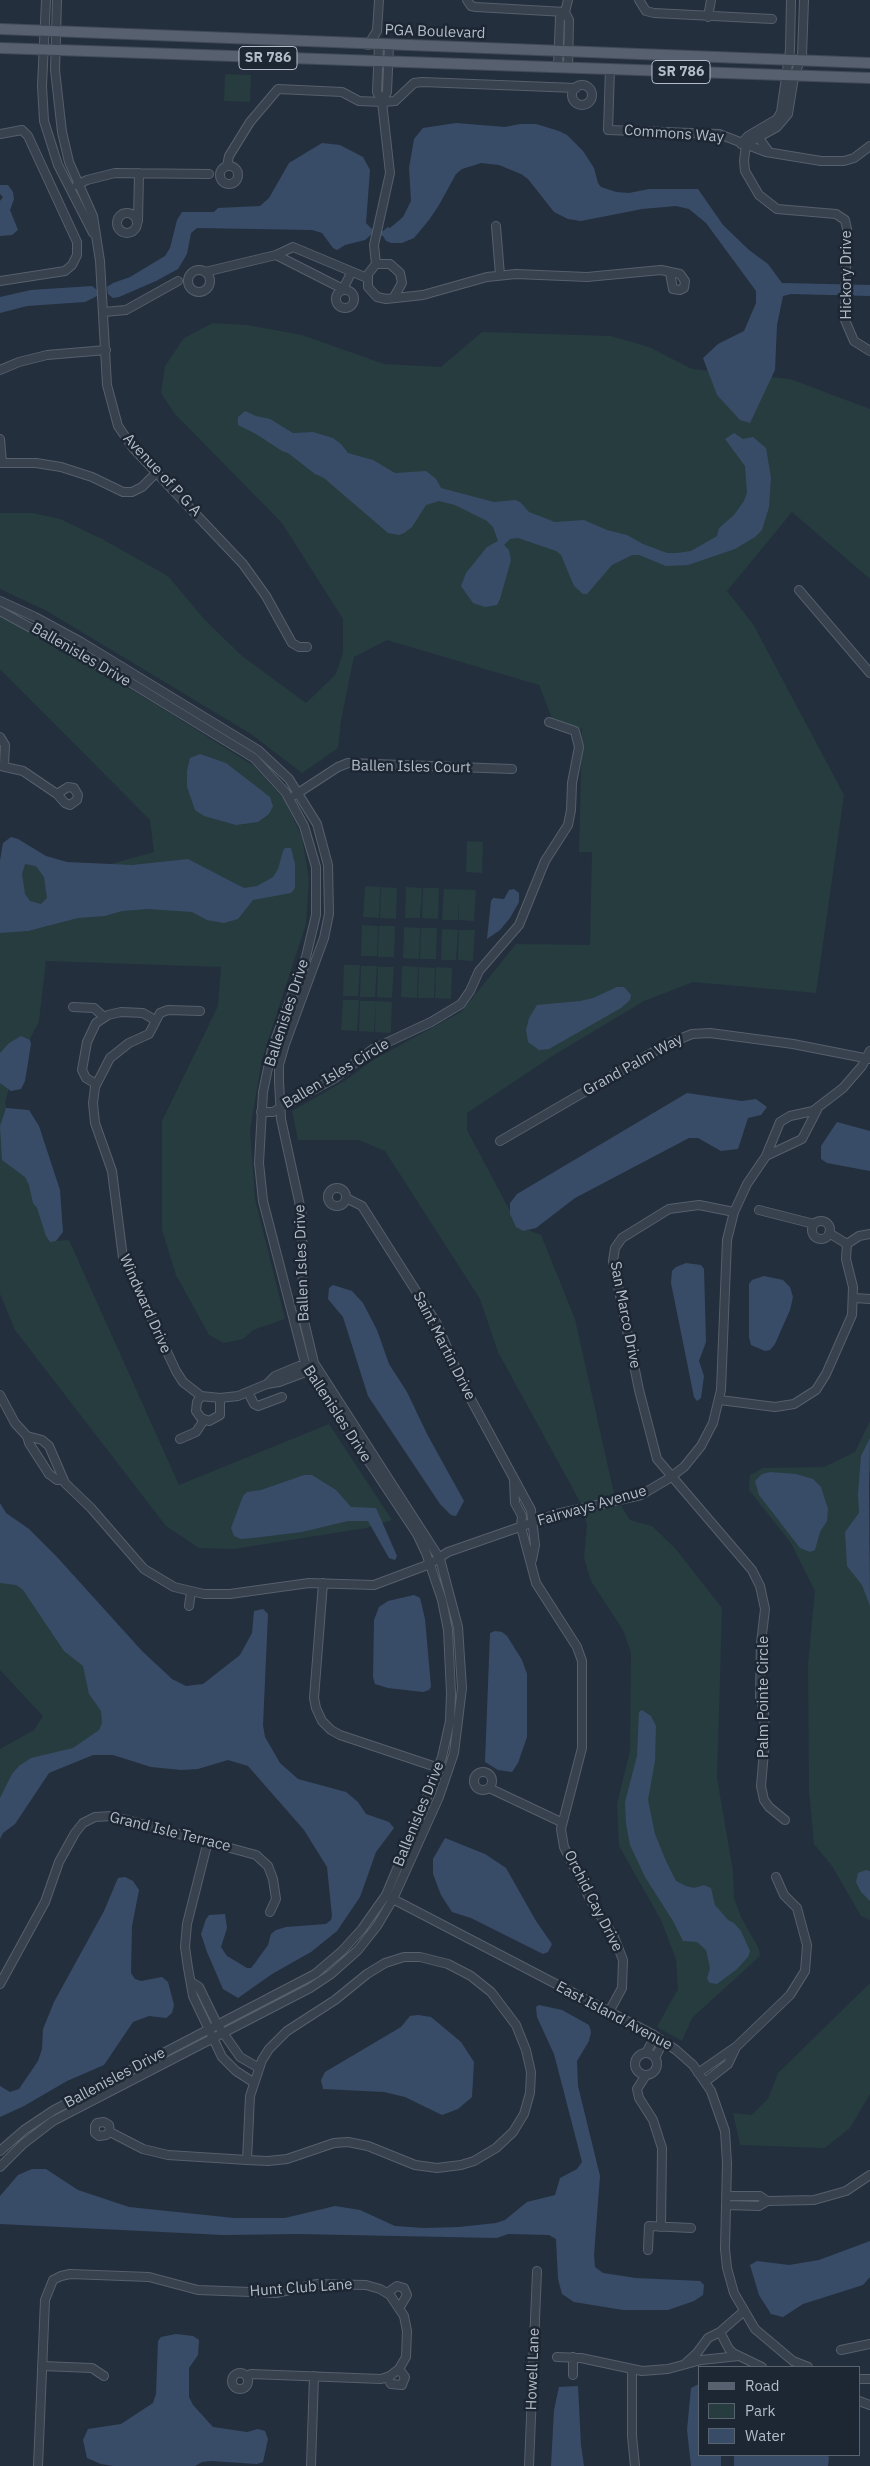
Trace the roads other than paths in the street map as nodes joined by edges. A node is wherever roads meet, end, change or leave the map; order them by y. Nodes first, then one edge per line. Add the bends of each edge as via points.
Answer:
1 (46, 0) edge
2 (57, 0) edge
3 (379, 0) edge
4 (466, 0) edge
5 (568, 0) edge
6 (638, 0) edge
7 (711, 0) edge
8 (792, 0) edge
9 (804, 0) edge
10 (565, 12) junction
11 (708, 17) junction
12 (772, 19) dead end
13 (0, 29) edge
14 (45, 31) junction
15 (56, 31) junction
16 (378, 45) junction
17 (0, 48) edge
18 (49, 51) junction
19 (563, 51) junction
20 (788, 61) junction
21 (799, 61) junction
22 (383, 62) junction
23 (870, 63) edge
24 (563, 67) junction
25 (610, 69) junction
26 (790, 76) junction
27 (870, 78) edge
28 (576, 88) dead end
29 (382, 102) junction
30 (0, 134) edge
31 (756, 135) junction
32 (744, 143) junction
33 (870, 146) edge
34 (769, 152) junction
35 (227, 166) dead end
36 (139, 173) junction
37 (209, 174) dead end
38 (80, 184) junction
39 (71, 189) junction
40 (89, 218) junction
41 (70, 224) junction
42 (137, 224) dead end
43 (496, 226) dead end
44 (276, 255) junction
45 (376, 264) junction
46 (205, 272) dead end
47 (350, 273) junction
48 (670, 273) dead end
49 (500, 275) junction
50 (367, 278) junction
51 (0, 281) edge
52 (178, 281) dead end
53 (402, 283) junction
54 (415, 295) junction
55 (394, 297) junction
56 (104, 312) junction
57 (106, 350) junction
58 (870, 351) edge
59 (0, 370) edge
60 (0, 439) edge
61 (1, 463) edge
62 (156, 472) junction
63 (799, 590) dead end
64 (0, 601) edge
65 (0, 611) edge
66 (307, 647) dead end
67 (870, 673) edge
68 (549, 722) dead end
69 (0, 737) edge
70 (2, 766) edge
71 (512, 770) dead end
72 (299, 791) junction
73 (57, 794) dead end
74 (290, 800) junction
75 (74, 1007) dead end
76 (200, 1011) dead end
77 (104, 1017) junction
78 (155, 1020) junction
79 (285, 1044) joint
80 (869, 1056) edge
81 (96, 1084) junction
82 (822, 1105) junction
83 (280, 1108) junction
84 (261, 1112) junction
85 (500, 1141) dead end
86 (766, 1156) junction
87 (346, 1198) dead end
88 (759, 1210) dead end
89 (734, 1212) junction
90 (814, 1224) junction
91 (829, 1233) junction
92 (870, 1234) edge
93 (847, 1244) junction
94 (854, 1298) junction
95 (870, 1299) edge
96 (314, 1363) junction
97 (306, 1367) junction
98 (248, 1392) junction
99 (0, 1395) edge
100 (201, 1396) junction
101 (282, 1397) dead end
102 (220, 1398) junction
103 (720, 1400) junction
104 (204, 1420) junction
105 (27, 1436) junction
106 (180, 1439) dead end
107 (672, 1476) junction
108 (64, 1480) junction
109 (514, 1480) junction
110 (533, 1522) junction
111 (521, 1526) junction
112 (440, 1559) junction
113 (532, 1562) junction
114 (430, 1564) junction
115 (323, 1583) junction
116 (191, 1592) junction
117 (189, 1606) dead end
118 (438, 1768) junction
119 (448, 1771) junction
120 (488, 1788) dead end
121 (785, 1820) dead end
122 (561, 1822) junction
123 (208, 1842) junction
124 (776, 1877) dead end
125 (389, 1897) junction
126 (270, 1912) dead end
127 (0, 1984) edge
128 (609, 2012) junction
129 (213, 2026) junction
130 (222, 2032) junction
131 (655, 2036) junction
132 (213, 2037) junction
133 (663, 2042) junction
134 (737, 2046) junction
135 (646, 2053) junction
136 (655, 2058) junction
137 (259, 2068) junction
138 (636, 2069) junction
139 (698, 2073) junction
140 (646, 2075) junction
141 (253, 2082) junction
142 (705, 2082) junction
143 (636, 2089) junction
144 (110, 2132) dead end
145 (0, 2152) edge
146 (247, 2160) junction
147 (0, 2167) edge
148 (870, 2175) edge
149 (726, 2196) junction
150 (767, 2201) junction
151 (726, 2205) junction
152 (660, 2227) junction
153 (691, 2228) dead end
154 (648, 2250) dead end
155 (537, 2271) dead end
156 (387, 2293) junction
157 (400, 2307) junction
158 (744, 2311) junction
159 (720, 2332) junction
160 (870, 2344) edge
161 (841, 2350) dead end
162 (739, 2356) junction
163 (557, 2357) dead end
164 (573, 2358) junction
165 (685, 2364) junction
166 (42, 2366) junction
167 (760, 2366) edge
168 (806, 2366) edge
169 (632, 2368) junction
170 (399, 2369) junction
171 (572, 2375) dead end
172 (104, 2376) dead end
173 (247, 2376) dead end
174 (314, 2376) junction
175 (387, 2377) junction
176 (38, 2466) edge
177 (311, 2466) edge
178 (529, 2466) edge
179 (635, 2466) edge

1 - 14 street
2 - 15 street
3 - 16 street
4 - 10 street via 476,7
5 - 10 street
6 - 11 street via 646,11 654,13
7 - 11 street
8 - 20 street
9 - 21 street
10 - 19 street via 569,20
10 - 19 street via 560,17
11 - 12 street
13 - 14 main road, PGA Boulevard / SR 786
14 - 15 main road, PGA Boulevard / SR 786
14 - 18 street
15 - 16 main road, PGA Boulevard / SR 786
15 - 18 street
16 - 19 main road, PGA Boulevard / SR 786
16 - 22 street
17 - 18 main road, PGA Boulevard / SR 786
18 - 22 main road, PGA Boulevard / SR 786
18 - 38 street via 63,139 69,162
18 - 39 street via 44,121 58,165
19 - 20 main road, PGA Boulevard / SR 786
19 - 24 street
20 - 21 main road, PGA Boulevard / SR 786
20 - 26 street
21 - 23 main road, PGA Boulevard / SR 786
21 - 26 street
22 - 24 main road, PGA Boulevard / SR 786
22 - 29 street via 377,92
24 - 25 main road, PGA Boulevard / SR 786
25 - 26 main road, PGA Boulevard / SR 786
25 - 32 street, Commons Way via 608,130 719,134
26 - 27 main road, PGA Boulevard / SR 786
26 - 31 street via 790,109 786,119 777,128
28 - 29 street via 422,82 414,83 395,101
29 - 35 street via 359,101 342,92 278,89 250,122 229,156
29 - 45 street via 390,173 373,250
30 - 41 street via 22,130 28,136
31 - 32 street
31 - 34 street
32 - 34 street, Commons Way
32 - 58 street, Hickory Drive via 745,171 759,195 777,209 842,217 847,229 845,320 849,333
33 - 34 street, Commons Way via 844,161 804,159
36 - 37 street
36 - 38 street via 115,173
36 - 42 street
38 - 39 street
38 - 40 street
39 - 40 street
40 - 41 street
40 - 56 street, Avenue of P G A via 100,261
41 - 51 street via 77,242 77,254 65,271
43 - 49 street
44 - 46 street
44 - 47 street via 296,248
44 - 47 street via 343,289
45 - 50 street
45 - 53 street via 394,266
47 - 50 street
48 - 49 street via 657,270 611,276
49 - 54 street
50 - 55 street via 370,291 377,297
52 - 56 street via 126,310
53 - 54 street
53 - 55 street
54 - 55 street
56 - 57 street, Avenue of P G A
57 - 59 street via 47,355
57 - 62 street, Avenue of P G A via 107,385 118,426
60 - 61 street
61 - 62 street via 61,467 124,492 142,487
62 - 66 street, Avenue of P G A via 243,564 266,596 292,643
63 - 67 street
64 - 72 street, Ballenisles Drive via 81,642 258,750
65 - 74 street, Ballenisles Drive via 123,678 254,758
68 - 83 street, Ballen Isles Circle via 575,731 579,747 571,810 568,825 545,861 519,925 479,971 461,1004 373,1049 335,1078
69 - 70 street via 5,745
70 - 73 street via 32,776
71 - 72 street, Ballen Isles Court via 348,763
72 - 74 street, Ballen Isles Court
72 - 79 street, Ballenisles Drive via 317,824 325,850 330,885 329,914 324,938
74 - 84 street, Ballenisles Drive via 313,852 318,887 316,915 306,957 272,1049
75 - 77 street via 94,1008
76 - 78 street, Windward Drive via 164,1011
77 - 78 street via 116,1013 139,1013
77 - 81 street via 92,1030 87,1042 82,1070 86,1078
78 - 81 street, Windward Drive via 149,1034 128,1043 110,1058
79 - 83 street, Ballen Isles Drive via 279,1065
80 - 82 street, Fairways Avenue via 843,1088
80 - 85 street, Grand Palm Way via 710,1033 692,1034 667,1044
81 - 100 street, Windward Drive via 93,1113 112,1171 122,1258 176,1371
82 - 86 street, Fairways Avenue via 802,1139
82 - 86 street, Fairways Avenue via 780,1122
83 - 84 street, Ballen Isles Circle
83 - 96 street, Ballen Isles Drive via 302,1215 303,1317
84 - 97 street, Ballenisles Drive via 259,1163 263,1201
86 - 89 street, Fairways Avenue via 747,1184
87 - 109 street, Saint Martin Drive via 362,1206 429,1309 461,1381
88 - 90 street
89 - 103 street, Fairways Avenue via 724,1258
89 - 107 street, San Marco Drive via 699,1205 668,1210 622,1238 613,1254 626,1329 654,1451 661,1466
90 - 91 street via 826,1222
90 - 91 street via 812,1232 816,1238 823,1238
91 - 93 street
92 - 93 street via 859,1236
93 - 94 street via 846,1259
94 - 95 street
94 - 103 street via 849,1326 826,1374 811,1394 794,1404 775,1407
96 - 97 street
96 - 112 street, Ballenisles Drive
97 - 98 street via 303,1373
97 - 114 street, Ballenisles Drive via 417,1534
98 - 101 street via 258,1406
98 - 102 street
99 - 105 street via 15,1423
100 - 102 street
100 - 104 street via 196,1411
102 - 104 street via 220,1415 213,1420
103 - 107 street, Fairways Avenue via 701,1446
104 - 106 street via 196,1432
105 - 108 street via 49,1474 57,1480
105 - 108 street via 38,1438 49,1446
107 - 110 street, Fairways Avenue via 641,1495
107 - 121 street, Palm Pointe Circle via 752,1570 760,1586 765,1609 761,1643 760,1697 765,1740 761,1786 764,1800
108 - 116 street, Fairways Avenue via 144,1569 162,1582
109 - 110 street, Saint Martin Drive via 531,1510
109 - 111 street, Saint Martin Drive
110 - 111 street, Fairways Avenue
110 - 113 street, Saint Martin Drive via 535,1545
111 - 112 street, Fairways Avenue via 448,1552
111 - 113 street, Saint Martin Drive
112 - 114 street, Fairways Avenue
112 - 119 street, Ballenisles Drive via 452,1599 461,1655 460,1712
113 - 122 street, Orchid Cay Drive via 540,1592 577,1647 582,1661 582,1748
114 - 115 street, Fairways Avenue via 374,1585
114 - 118 street, Ballenisles Drive via 442,1600 451,1653 450,1721
115 - 116 street, Fairways Avenue via 230,1594
115 - 118 street via 314,1698 322,1721 340,1735
116 - 117 street
118 - 119 street
118 - 125 street, Ballenisles Drive
119 - 125 street, Ballenisles Drive via 439,1797
120 - 122 street
122 - 128 street, Orchid Cay Drive via 564,1848 614,1937 622,1960 622,1988
123 - 126 street, Grand Isle Terrace via 252,1853 265,1863 273,1878 276,1899
123 - 127 street, Grand Isle Terrace via 112,1816 87,1820 77,1829 59,1862 45,1902
123 - 129 street via 186,1933 186,1959 193,1996
124 - 134 street via 784,1895 797,1908 807,1945 805,1971 790,1995
125 - 128 street, East Island Avenue
125 - 129 street, Ballenisles Drive via 353,1940 315,1974
125 - 130 street, Ballenisles Drive via 377,1926 358,1950 331,1974
128 - 131 street, East Island Avenue
129 - 130 street
129 - 132 street
129 - 145 street, Ballenisles Drive via 54,2110 24,2130
130 - 132 street, Ballenisles Drive
130 - 137 street via 240,2057
131 - 133 street, East Island Avenue
131 - 135 street
132 - 141 street via 222,2057
132 - 147 street, Ballenisles Drive via 53,2121
133 - 136 street
133 - 139 street, East Island Avenue via 676,2050
134 - 139 street
134 - 142 street via 728,2064
135 - 136 street
135 - 138 street via 636,2058
136 - 140 street via 655,2070
137 - 141 street
137 - 146 street via 269,2049 287,2031 376,1968 394,1959 420,1957 462,1970 502,2004 522,2040 529,2060 531,2083 526,2109 513,2132 485,2155 461,2165 437,2168 415,2165 368,2146 348,2142 278,2160
138 - 140 street
138 - 143 street
139 - 142 street, East Island Avenue
140 - 143 street
141 - 146 street
142 - 149 street, East Island Avenue via 725,2131 728,2163
143 - 152 street via 653,2120 662,2148
144 - 146 street via 155,2153
148 - 150 street via 846,2191 823,2198
149 - 150 street via 760,2196
149 - 151 street, East Island Avenue
150 - 151 street via 759,2206
151 - 158 street, East Island Avenue via 727,2268 734,2293
152 - 153 street
152 - 154 street via 649,2226
155 - 178 street, Howell Lane
156 - 157 street, Hunt Club Lane
156 - 157 street via 397,2286 404,2288 407,2295
156 - 166 street, Hunt Club Lane via 366,2285 330,2283 276,2293 203,2290 149,2277 66,2275 53,2280 45,2296
157 - 170 street, Hunt Club Lane via 407,2331 406,2357
158 - 159 street
158 - 168 street, East Island Avenue via 755,2329 776,2348
159 - 162 street via 729,2348
159 - 165 street via 708,2338
160 - 161 street
162 - 165 street
162 - 167 street
163 - 164 street
164 - 169 street
164 - 171 street
165 - 169 street via 652,2370
166 - 172 street via 92,2368
166 - 176 street, Hunt Club Lane
169 - 179 street
170 - 175 street
170 - 175 street, Hunt Club Lane via 405,2376 402,2384 392,2384
173 - 174 street
174 - 175 street
174 - 177 street

